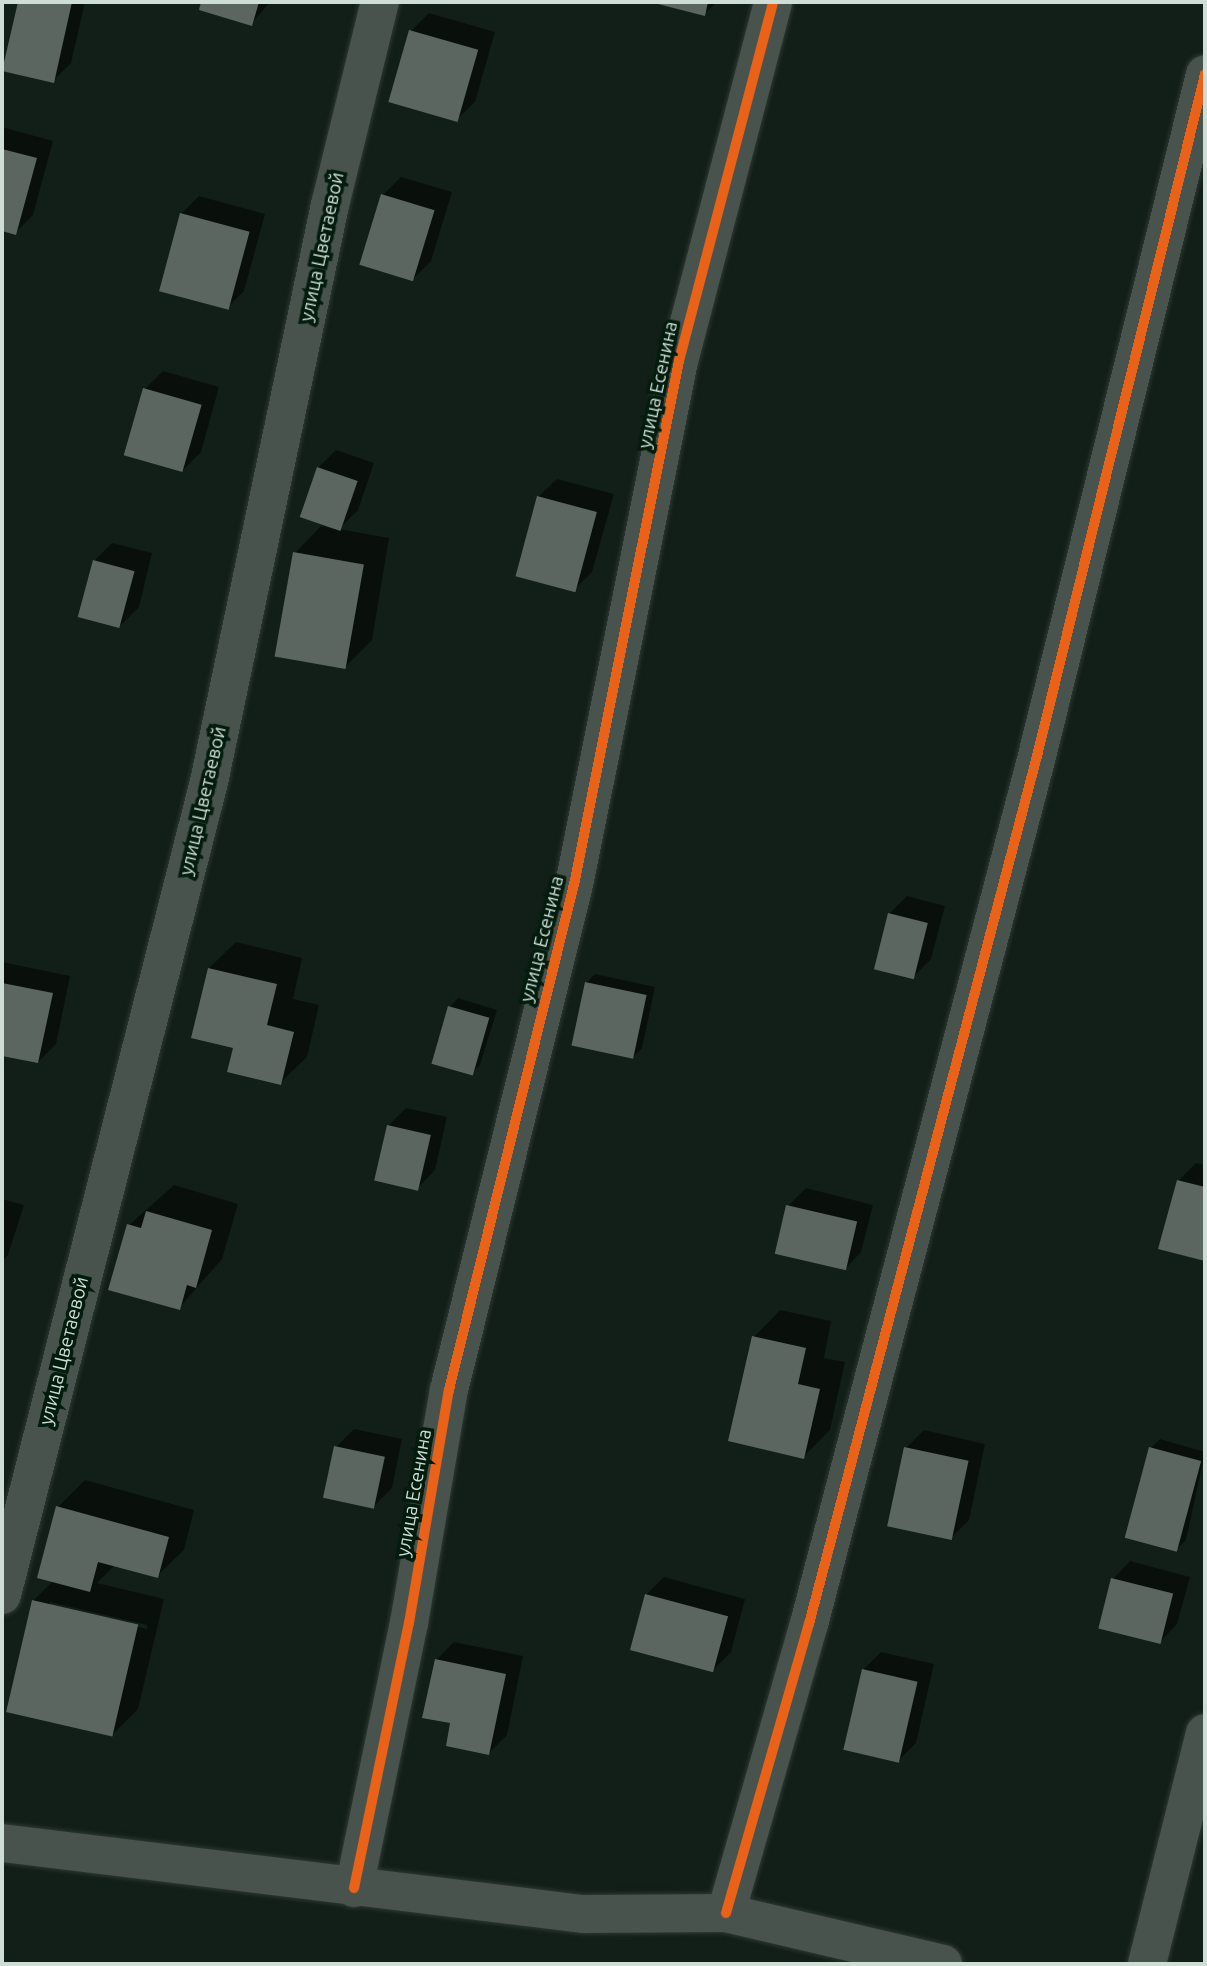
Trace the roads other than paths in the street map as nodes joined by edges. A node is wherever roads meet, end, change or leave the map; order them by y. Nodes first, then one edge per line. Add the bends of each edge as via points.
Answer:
1 (380, 2) edge
2 (773, 2) edge
3 (1205, 74) edge
4 (2, 1595) edge
5 (1205, 1733) edge
6 (2, 1843) edge
7 (354, 1888) junction
8 (726, 1913) junction
9 (943, 1964) edge
10 (1147, 1964) edge

1 - 4 street, улица Цветаевой via 330,205 209,782
2 - 7 street, улица Есенина via 679,361 575,880 449,1390 409,1623
3 - 8 street via 1030,783 810,1624
5 - 10 street
6 - 7 street
7 - 8 street via 583,1914
8 - 9 street

